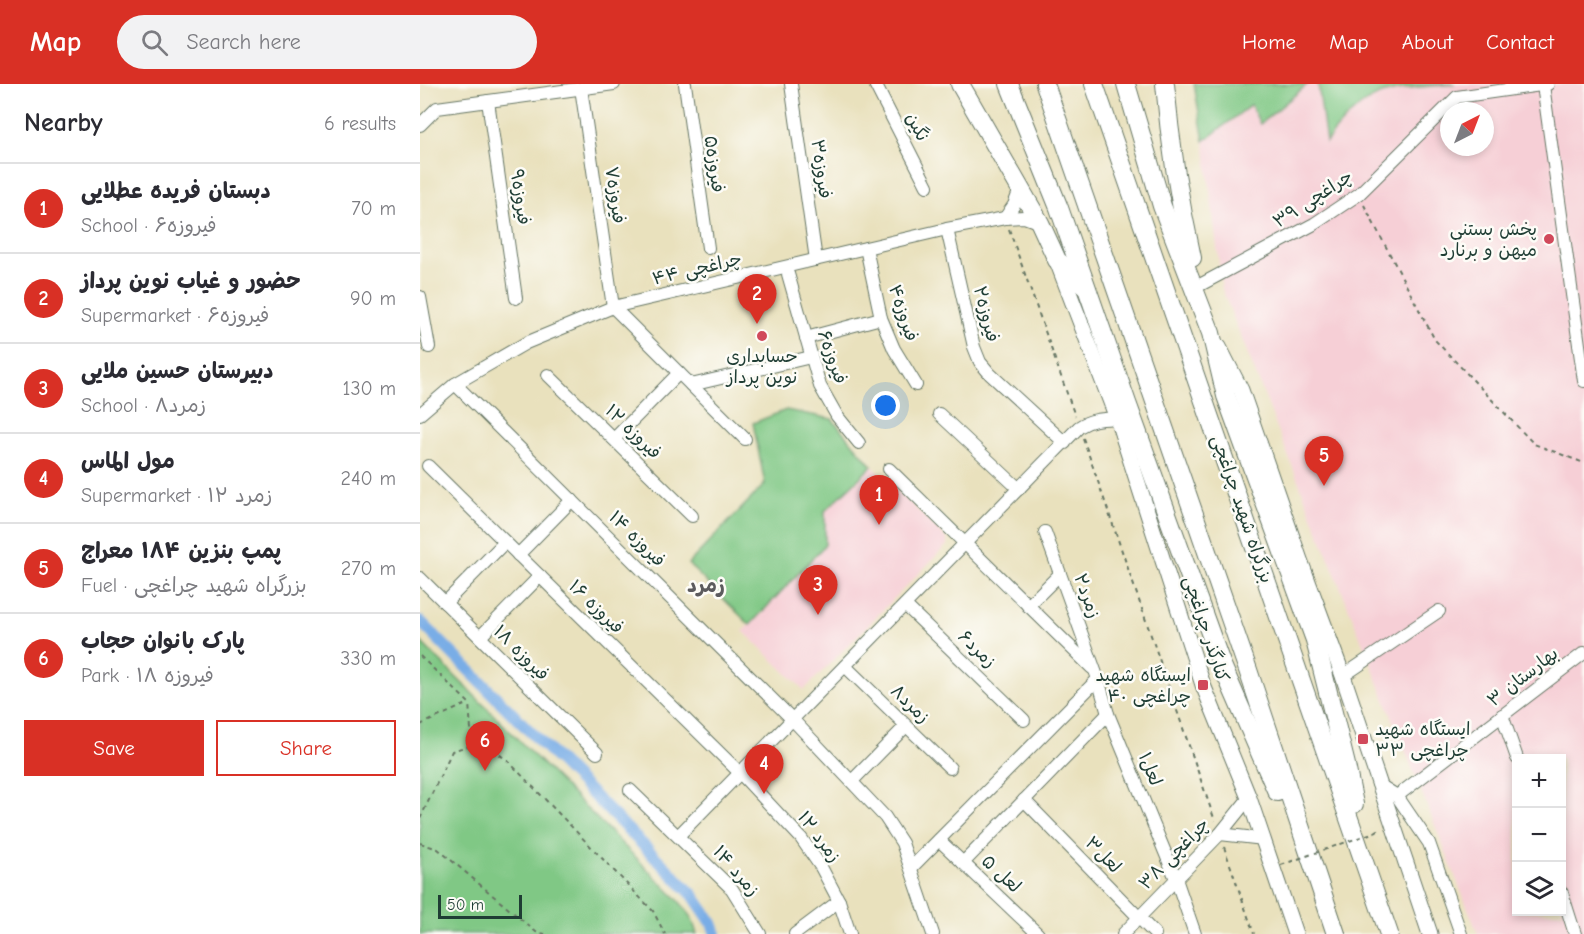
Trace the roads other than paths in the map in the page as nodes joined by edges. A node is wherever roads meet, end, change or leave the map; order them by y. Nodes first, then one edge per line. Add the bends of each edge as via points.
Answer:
1 (614, 84) edge
2 (685, 84) edge
3 (791, 84) edge
4 (875, 84) edge
5 (960, 84) edge
6 (1009, 84) edge
7 (1045, 84) edge
8 (1094, 84) edge
9 (1126, 84) edge
10 (1165, 84) edge
11 (1545, 84) edge
12 (564, 87) edge
13 (581, 88) junction
14 (488, 101) junction
15 (420, 125) edge
16 (927, 186) dead end
17 (1020, 189) junction
18 (1005, 218) junction
19 (1040, 223) junction
20 (947, 229) junction
21 (708, 248) dead end
22 (866, 248) junction
23 (816, 260) junction
24 (1057, 260) junction
25 (788, 274) dead end
26 (1198, 286) junction
27 (1087, 288) junction
28 (420, 297) edge
29 (516, 298) dead end
30 (613, 307) junction
31 (1203, 312) junction
32 (882, 318) junction
33 (1102, 331) junction
34 (1211, 333) junction
35 (420, 338) edge
36 (806, 338) junction
37 (811, 357) junction
38 (679, 373) junction
39 (548, 375) dead end
40 (1101, 375) junction
41 (1584, 381) edge
42 (455, 384) junction
43 (691, 385) junction
44 (916, 385) dead end
45 (420, 414) edge
46 (939, 414) dead end
47 (1117, 418) junction
48 (614, 439) junction
49 (745, 439) dead end
50 (859, 443) dead end
51 (1065, 443) junction
52 (428, 466) dead end
53 (889, 469) dead end
54 (1019, 489) junction
55 (572, 500) junction
56 (692, 516) dead end
57 (1045, 532) dead end
58 (505, 542) junction
59 (965, 544) junction
60 (518, 555) junction
61 (1060, 574) junction
62 (540, 576) junction
63 (420, 579) edge
64 (445, 603) junction
65 (905, 605) junction
66 (1028, 606) junction
67 (1438, 611) dead end
68 (480, 637) junction
69 (1584, 652) edge
70 (845, 666) junction
71 (1096, 675) junction
72 (1342, 676) junction
73 (1108, 714) junction
74 (1502, 715) junction
75 (792, 719) junction
76 (1024, 720) dead end
77 (906, 726) junction
78 (597, 753) dead end
79 (1515, 754) edge
80 (950, 768) dead end
81 (740, 773) junction
82 (852, 781) junction
83 (1378, 784) junction
84 (630, 790) dead end
85 (1397, 796) junction
86 (1249, 798) junction
87 (1024, 800) junction
88 (1220, 834) junction
89 (679, 835) junction
90 (1264, 839) junction
91 (939, 840) junction
92 (963, 863) junction
93 (912, 867) junction
94 (1366, 867) junction
95 (1176, 879) junction
96 (1321, 892) junction
97 (839, 901) junction
98 (1566, 905) edge
99 (1139, 918) junction
100 (760, 934) edge
101 (795, 934) edge
102 (850, 934) edge
103 (933, 934) edge
104 (1038, 934) edge
105 (1123, 934) edge
106 (1155, 934) edge
107 (1195, 934) edge
108 (1295, 934) edge
109 (1336, 934) edge
110 (1389, 934) edge
111 (1430, 934) edge
112 (1461, 934) edge
113 (1575, 934) edge

1 - 13 street
2 - 21 street, فیروزه۵
3 - 23 street, فیروزه۳
4 - 16 street, نگین
5 - 17 highway
6 - 27 highway
7 - 96 highway
8 - 94 highway, بزرگراه شهید چراغچی
9 - 31 highway via 1162,206
10 - 26 highway via 1180,205
11 - 26 street, چراغچی ۳۹ via 1457,97 1359,194 1314,224
11 - 41 street
12 - 13 street
12 - 14 street
13 - 30 street, فیروزه۷
14 - 15 street via 437,108
14 - 29 street, فیروزه۹
17 - 18 street
17 - 19 highway
18 - 19 street, چراغچی ۴۴ via 1024,217
18 - 20 street, چراغچی ۴۴
19 - 24 highway
20 - 22 street, چراغچی ۴۴
20 - 51 street, فیروزه۲ via 980,362
22 - 23 street, چراغچی ۴۴
22 - 32 street, فیروزه۴
23 - 30 street, چراغچی ۴۴
24 - 27 highway
24 - 40 main road
25 - 36 street, فیروزه۶
26 - 31 highway
27 - 33 highway
28 - 35 street via 429,347
30 - 38 street
30 - 42 street, چراغچی ۴۴ via 526,343
31 - 34 highway
32 - 36 street
32 - 44 street, فیروزه۴ via 894,349
33 - 40 main road, کنارگذر چراغچی
33 - 96 highway via 1221,663
34 - 72 main road via 1241,390
34 - 94 highway via 1226,396 1315,640
36 - 37 street, فیروزه۶
37 - 43 street
37 - 50 street, فیروزه۶ via 820,386
38 - 43 street
38 - 48 street
39 - 48 street, فیروزه ۱۲
40 - 47 main road, کنارگذر چراغچی
42 - 45 street, چراغچی ۴۴
42 - 55 street, فیروزه ۱۴
43 - 49 street
46 - 54 street
47 - 51 street via 1085,423
47 - 86 main road, کنارگذر چراغچی via 1203,685
48 - 56 street, فیروزه ۱۲
51 - 54 street
52 - 58 street, فیروزه ۱۶
53 - 59 street
54 - 59 street
55 - 60 street
55 - 75 street, فیروزه ۱۴
57 - 61 street, زمرد۲
58 - 60 street, فیروزه ۱۶
58 - 64 street
59 - 65 street
59 - 66 street
60 - 62 street, فیروزه ۱۶
61 - 66 street
61 - 71 street, زمرد۲
62 - 68 street
62 - 81 street, فیروزه ۱۶
63 - 64 street, فیروزه ۱۸
64 - 68 street, فیروزه ۱۸
65 - 70 street
65 - 76 street, زمرد۶
66 - 71 street
67 - 72 street
68 - 78 street, فیروزه ۱۸
69 - 74 street, بهارستان ۳
70 - 75 street
70 - 77 street, زمرد۸
71 - 73 street, لعل۱
71 - 91 street
72 - 83 main road
73 - 87 street
73 - 95 street, لعل۱
74 - 79 street
74 - 85 street, بهارستان ۳
75 - 81 street
75 - 82 street, فیروزه ۱۴
77 - 80 street, زمرد۸
77 - 82 street
81 - 89 street
81 - 97 street, زمرد ۱۲ via 801,838
82 - 93 street, فیروزه ۱۴ via 885,817
83 - 85 street
83 - 111 main road
84 - 89 street, زمرد ۱۴
85 - 112 street via 1429,843
86 - 88 street, چراغچی ۳۸
86 - 90 main road, کنارگذر چراغچی
87 - 92 street
87 - 99 street, لعل۳
88 - 90 street
88 - 95 street, چراغچی ۳۸
89 - 100 street, زمرد ۱۴ via 732,889
90 - 108 main road, کنارگذر چراغچی
91 - 92 street, لعل ۵
91 - 93 street
92 - 104 street, لعل ۵
93 - 103 street, فیروزه ۱۴
94 - 110 highway, بزرگراه شهید چراغچی
95 - 99 street, چراغچی ۳۸
95 - 107 street, لعل۱
96 - 109 highway
97 - 101 street
97 - 102 street, زمرد ۱۲
98 - 113 street
99 - 105 street, چراغچی ۳۸
99 - 106 street, لعل۳

